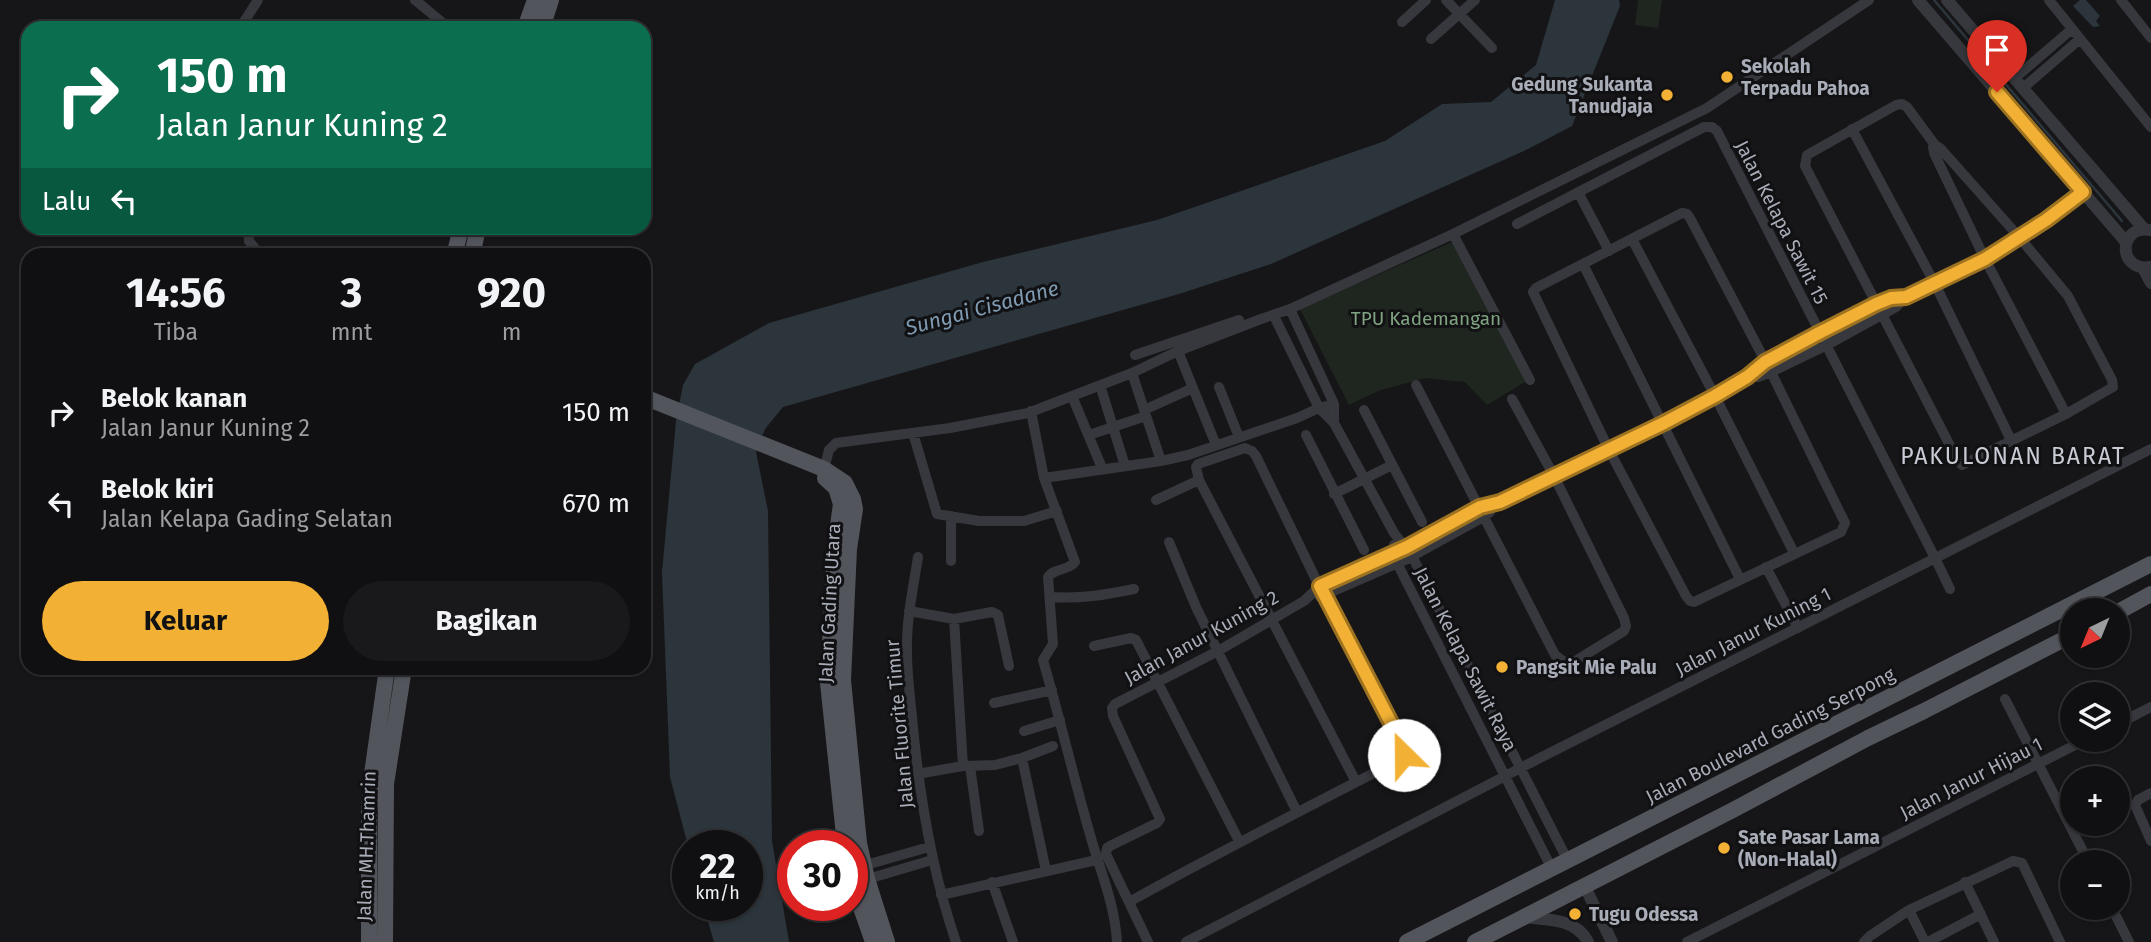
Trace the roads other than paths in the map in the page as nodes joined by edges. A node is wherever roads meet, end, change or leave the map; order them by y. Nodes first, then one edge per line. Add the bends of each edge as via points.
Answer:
1 (258, 0) edge
2 (415, 0) edge
3 (535, 0) edge
4 (551, 0) edge
5 (1426, 0) edge
6 (1446, 0) edge
7 (1475, 0) edge
8 (1869, 0) edge
9 (1918, 0) edge
10 (1947, 0) edge
11 (2049, 0) edge
12 (2121, 0) edge
13 (1460, 14) junction
14 (244, 21) edge
15 (440, 21) edge
16 (528, 21) edge
17 (544, 21) edge
18 (1402, 22) dead end
19 (2072, 29) junction
20 (2151, 38) edge
21 (1431, 39) dead end
22 (2080, 39) junction
23 (1492, 48) dead end
24 (2019, 83) junction
25 (2151, 127) edge
26 (1852, 129) junction
27 (1935, 145) junction
28 (1578, 192) junction
29 (2083, 192) junction
30 (1517, 224) dead end
31 (2147, 230) edge
32 (1453, 234) junction
33 (2020, 238) junction
34 (1632, 239) junction
35 (2126, 242) junction
36 (1609, 251) junction
37 (1985, 259) junction
38 (1583, 264) junction
39 (2147, 268) edge
40 (2151, 283) edge
41 (1935, 284) junction
42 (1906, 297) junction
43 (1876, 304) junction
44 (1290, 309) junction
45 (1272, 316) junction
46 (1881, 316) junction
47 (1819, 333) junction
48 (1825, 346) junction
49 (1178, 351) junction
50 (1135, 355) dead end
51 (1315, 364) junction
52 (1768, 367) junction
53 (1300, 369) junction
54 (1132, 373) junction
55 (1530, 380) dead end
56 (1100, 385) junction
57 (1416, 386) dead end
58 (1219, 387) dead end
59 (1193, 388) junction
60 (1072, 396) junction
61 (1715, 396) junction
62 (651, 400) edge
63 (1512, 400) dead end
64 (1334, 404) junction
65 (651, 407) edge
66 (1319, 408) junction
67 (1364, 410) dead end
68 (1031, 411) junction
69 (1145, 413) junction
70 (2067, 414) junction
71 (1334, 423) junction
72 (1664, 423) junction
73 (1113, 427) junction
74 (913, 433) junction
75 (1089, 435) junction
76 (1306, 435) dead end
77 (1239, 437) junction
78 (2011, 440) junction
79 (1216, 445) junction
80 (2151, 449) edge
81 (1609, 450) junction
82 (1161, 461) junction
83 (1392, 465) junction
84 (1125, 466) junction
85 (1101, 468) junction
86 (816, 469) junction
87 (1554, 476) junction
88 (1044, 478) junction
89 (1365, 479) junction
90 (1199, 480) junction
91 (1335, 494) junction
92 (1156, 500) dead end
93 (1056, 511) junction
94 (1483, 512) junction
95 (848, 515) junction
96 (951, 516) junction
97 (1422, 522) dead end
98 (1394, 533) junction
99 (1168, 542) dead end
100 (1364, 550) dead end
101 (1409, 551) junction
102 (1794, 553) junction
103 (918, 557) dead end
104 (1395, 558) junction
105 (1935, 558) junction
106 (951, 561) dead end
107 (2151, 565) edge
108 (1766, 567) junction
109 (1740, 579) junction
110 (1134, 589) dead end
111 (1950, 590) dead end
112 (1322, 591) junction
113 (2151, 594) edge
114 (1051, 597) junction
115 (2130, 605) edge
116 (909, 611) junction
117 (1272, 618) junction
118 (954, 619) junction
119 (1798, 628) junction
120 (2060, 641) edge
121 (1094, 646) dead end
122 (1218, 651) junction
123 (1009, 666) dead end
124 (386, 675) edge
125 (403, 675) edge
126 (1925, 680) junction
127 (1157, 682) junction
128 (1052, 690) junction
129 (2005, 699) dead end
130 (994, 703) dead end
131 (1877, 704) junction
132 (2151, 707) edge
133 (1924, 711) junction
134 (2130, 718) edge
135 (1060, 720) junction
136 (1024, 731) dead end
137 (1868, 738) junction
138 (1054, 747) dead end
139 (2061, 752) edge
140 (1022, 758) junction
141 (2039, 763) junction
142 (966, 766) junction
143 (1520, 769) junction
144 (917, 774) junction
145 (1506, 776) junction
146 (1356, 782) junction
147 (2151, 793) edge
148 (1297, 811) junction
149 (843, 830) edge
150 (858, 830) edge
151 (979, 831) dead end
152 (1240, 841) junction
153 (2151, 841) edge
154 (929, 847) junction
155 (2082, 850) edge
156 (932, 860) junction
157 (1092, 861) dead end
158 (1568, 861) junction
159 (1552, 869) junction
160 (1046, 871) junction
161 (868, 872) edge
162 (868, 874) edge
163 (992, 882) junction
164 (1965, 883) junction
165 (1585, 887) junction
166 (941, 895) junction
167 (868, 899) edge
168 (1129, 902) junction
169 (1909, 910) junction
170 (1981, 914) junction
171 (1524, 917) junction
172 (868, 920) edge
173 (2118, 920) edge
174 (369, 942) edge
175 (384, 942) edge
176 (873, 942) edge
177 (887, 942) edge
178 (956, 942) edge
179 (1013, 942) edge
180 (1117, 942) edge
181 (1148, 942) edge
182 (1186, 942) edge
183 (1407, 942) edge
184 (1475, 942) edge
185 (1588, 942) edge
186 (1612, 942) edge
187 (1686, 942) edge
188 (1864, 942) edge
189 (1926, 942) edge
190 (1994, 942) edge
191 (2060, 942) edge
192 (2129, 942) edge

1 - 14 street
2 - 15 street
3 - 16 main road
4 - 17 main road
5 - 18 street
6 - 13 street
7 - 13 street
8 - 32 street via 1707,108
9 - 29 street
10 - 24 street
11 - 19 street
12 - 20 street
13 - 21 street
13 - 23 street
19 - 22 street
19 - 24 street
22 - 24 street
22 - 25 street
24 - 31 street
26 - 27 street via 1902,104
26 - 41 street
26 - 43 street via 1807,155 1805,166
27 - 33 street
27 - 37 street via 1934,153
28 - 30 street
28 - 36 street
28 - 47 street, Jalan Kelapa Sawit 15 via 1712,127
29 - 33 street, Jalan Janur Kuning 2
29 - 35 street
31 - 35 street via 2133,233
32 - 44 street
32 - 55 street
33 - 37 street, Jalan Janur Kuning 2
33 - 70 street via 2068,296 2112,380 2113,387
34 - 36 street
34 - 52 street via 1687,214
34 - 61 street
35 - 39 street via 2132,264
36 - 38 street
37 - 41 street, Jalan Janur Kuning 2
37 - 70 street
38 - 72 street
38 - 81 street via 1533,292
39 - 40 street
41 - 42 street, Jalan Janur Kuning 2
41 - 78 street
42 - 43 street, Jalan Janur Kuning 2
42 - 46 street, Jalan Janur Kuning 2
43 - 46 street
43 - 47 street, Jalan Janur Kuning 2
44 - 45 street
44 - 51 street
45 - 49 street
45 - 50 street via 1265,311
45 - 53 street
46 - 48 street, Jalan Janur Kuning 2
46 - 78 street via 1962,465
47 - 48 street, Jalan Kelapa Sawit 15
47 - 52 street, Jalan Janur Kuning 2
48 - 52 street, Jalan Janur Kuning 2
48 - 105 street, Jalan Kelapa Sawit 15
49 - 54 street
49 - 59 street
51 - 53 street
51 - 64 street
52 - 61 street, Jalan Janur Kuning 2
52 - 102 street via 1845,523 1841,532
53 - 66 street
54 - 56 street
54 - 69 street
56 - 60 street
56 - 73 street
57 - 94 street
58 - 77 street
59 - 69 street
59 - 79 street
60 - 68 street
60 - 75 street
61 - 72 street, Jalan Janur Kuning 2
61 - 102 street
62 - 86 main road, Jalan Gading Utara
63 - 87 street
64 - 66 street
64 - 71 street
65 - 86 main road, Jalan Gading Utara
66 - 71 street
66 - 77 street
67 - 83 street
68 - 74 street
68 - 88 street
69 - 73 street
69 - 82 street
70 - 78 street
71 - 89 street
72 - 81 street, Jalan Janur Kuning 2
72 - 109 street
73 - 75 street
73 - 84 street
74 - 86 street via 836,443
74 - 96 street via 935,510
75 - 85 street
76 - 91 street
77 - 79 street
79 - 82 street
80 - 105 street, Jalan Janur Kuning 1
81 - 87 street, Jalan Janur Kuning 2
81 - 109 street via 1686,596 1694,602
82 - 84 street
83 - 89 street
83 - 97 street
84 - 85 street
85 - 88 street
86 - 95 main road, Jalan Gading Utara via 836,488
87 - 94 street, Jalan Janur Kuning 2
87 - 94 street via 1626,626 1572,663 1555,655
88 - 93 street
89 - 91 street
89 - 98 street
90 - 92 street
90 - 112 street via 1198,464 1245,448 1252,450
90 - 117 street
91 - 100 street
93 - 96 street via 1024,521
93 - 114 street via 1075,562 1050,574
94 - 101 street, Jalan Janur Kuning 2
95 - 149 main road, Jalan Gading Utara via 834,571 828,683
95 - 150 main road, Jalan Gading Utara via 843,680
96 - 106 street
98 - 101 street, Jalan Kelapa Sawit Raya
98 - 104 street, Jalan Kelapa Sawit Raya
99 - 122 street
101 - 104 street, Jalan Janur Kuning 2
101 - 143 street, Jalan Kelapa Sawit Raya
102 - 108 street
103 - 116 street, Jalan Fluorite Timur
104 - 112 street, Jalan Janur Kuning 2
104 - 145 street, Jalan Kelapa Sawit Raya
105 - 111 street, Jalan Kelapa Sawit 15
105 - 119 street, Jalan Janur Kuning 1
107 - 126 main road, Jalan Boulevard Gading Serpong
108 - 109 street
108 - 119 street
110 - 114 street
112 - 117 street, Jalan Janur Kuning 2
112 - 146 street via 1405,750 1401,759
113 - 115 main road
114 - 128 street via 1053,647 1043,660
116 - 118 street
116 - 144 street, Jalan Fluorite Timur via 907,653
117 - 122 street, Jalan Janur Kuning 2
117 - 146 street
118 - 123 street via 992,612 998,615
118 - 142 street
119 - 143 street, Jalan Janur Kuning 1
120 - 133 main road
121 - 127 street via 1134,638
122 - 127 street, Jalan Janur Kuning 2
122 - 148 street
124 - 174 main road via 369,811
125 - 175 main road, Jalan MH.Thamrin via 386,784
126 - 131 main road, Jalan Boulevard Gading Serpong
126 - 133 main road via 1912,703
127 - 152 street
127 - 168 street, Jalan Janur Kuning 2 via 1115,704 1112,711 1160,818 1107,848 1106,855
128 - 130 street
128 - 135 street
129 - 141 street
131 - 137 main road via 1894,705 1898,712
131 - 158 main road, Jalan Boulevard Gading Serpong
132 - 134 street
133 - 137 main road
135 - 136 street
135 - 180 street via 1116,920
137 - 165 main road
138 - 140 street
139 - 141 street, Jalan Janur Hijau 1
140 - 142 street
140 - 160 street
141 - 155 street
141 - 187 street, Jalan Janur Hijau 1
142 - 144 street
142 - 151 street
143 - 145 street, Jalan Janur Kuning 1
143 - 158 street, Jalan Kelapa Sawit Raya
144 - 154 street, Jalan Fluorite Timur
145 - 159 street, Jalan Kelapa Sawit Raya
145 - 182 street, Jalan Janur Kuning 1
146 - 148 street
147 - 153 street via 2138,800 2136,809
148 - 152 street
152 - 168 street
154 - 156 street, Jalan Fluorite Timur
154 - 161 street
156 - 162 street
156 - 166 street, Jalan Fluorite Timur
157 - 160 street
158 - 159 main road, Jalan Boulevard Gading Serpong
159 - 183 main road, Jalan Boulevard Gading Serpong
160 - 163 street
163 - 166 street
163 - 179 street
164 - 169 street
164 - 170 street
164 - 191 street via 2010,861 2022,863
165 - 171 main road
165 - 186 street
166 - 178 street, Jalan Fluorite Timur
167 - 177 main road, Jalan Gading Utara
168 - 181 street
169 - 188 street
169 - 189 street
170 - 189 street
170 - 190 street
171 - 184 main road
171 - 185 street via 1569,923
172 - 176 main road, Jalan Gading Utara
173 - 192 street

